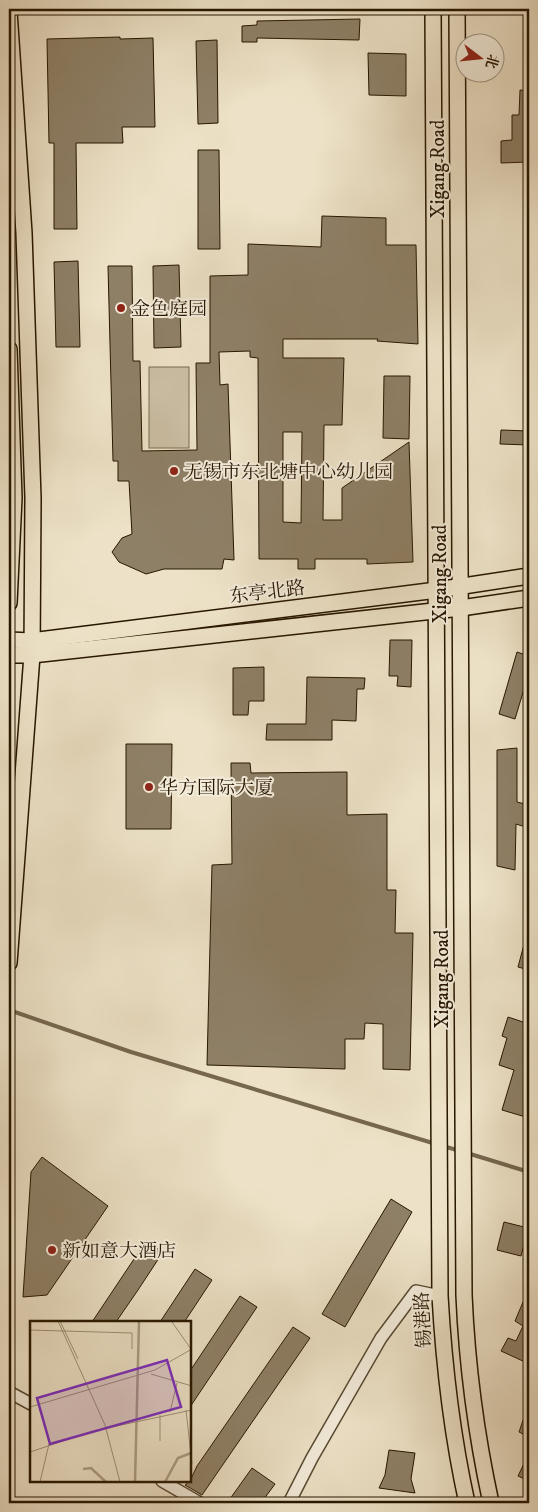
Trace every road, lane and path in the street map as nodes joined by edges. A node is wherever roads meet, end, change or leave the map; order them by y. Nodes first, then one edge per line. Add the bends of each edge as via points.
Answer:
1 (433, 9) edge
2 (457, 9) edge
3 (9, 11) edge
4 (9, 349) edge
5 (529, 576) edge
6 (460, 587) junction
7 (437, 590) junction
8 (529, 598) edge
9 (9, 603) edge
10 (461, 608) junction
11 (438, 610) junction
12 (9, 640) edge
13 (31, 648) junction
14 (9, 655) edge
15 (9, 963) edge
16 (438, 1133) joint
17 (440, 1296) junction
18 (9, 1392) edge
19 (30, 1403) edge
20 (164, 1482) edge
21 (200, 1503) edge
22 (289, 1503) edge
23 (468, 1503) edge
24 (491, 1503) edge

1 - 7 main road, Xigang Road
2 - 6 main road, Xigang Road
3 - 13 main road via 24,243 33,498
4 - 9 main road via 14,498
5 - 6 main road, 东亭北路
6 - 7 main road, 东亭北路
6 - 10 main road, Xigang Road
7 - 11 main road, Xigang Road
7 - 13 main road, 东亭北路
8 - 10 main road, 东亭北路
10 - 11 main road, 东亭北路
10 - 24 main road, Xigang Road via 462,1168 466,1348
11 - 13 main road, 东亭北路
11 - 16 main road, Xigang Road
12 - 13 main road, 东亭北路
13 - 14 main road, 东亭北路
13 - 15 main road
16 - 17 main road, 锡港路
17 - 22 street via 416,1291 381,1338
17 - 23 main road, 锡港路 via 450,1405
18 - 19 street
20 - 21 street

